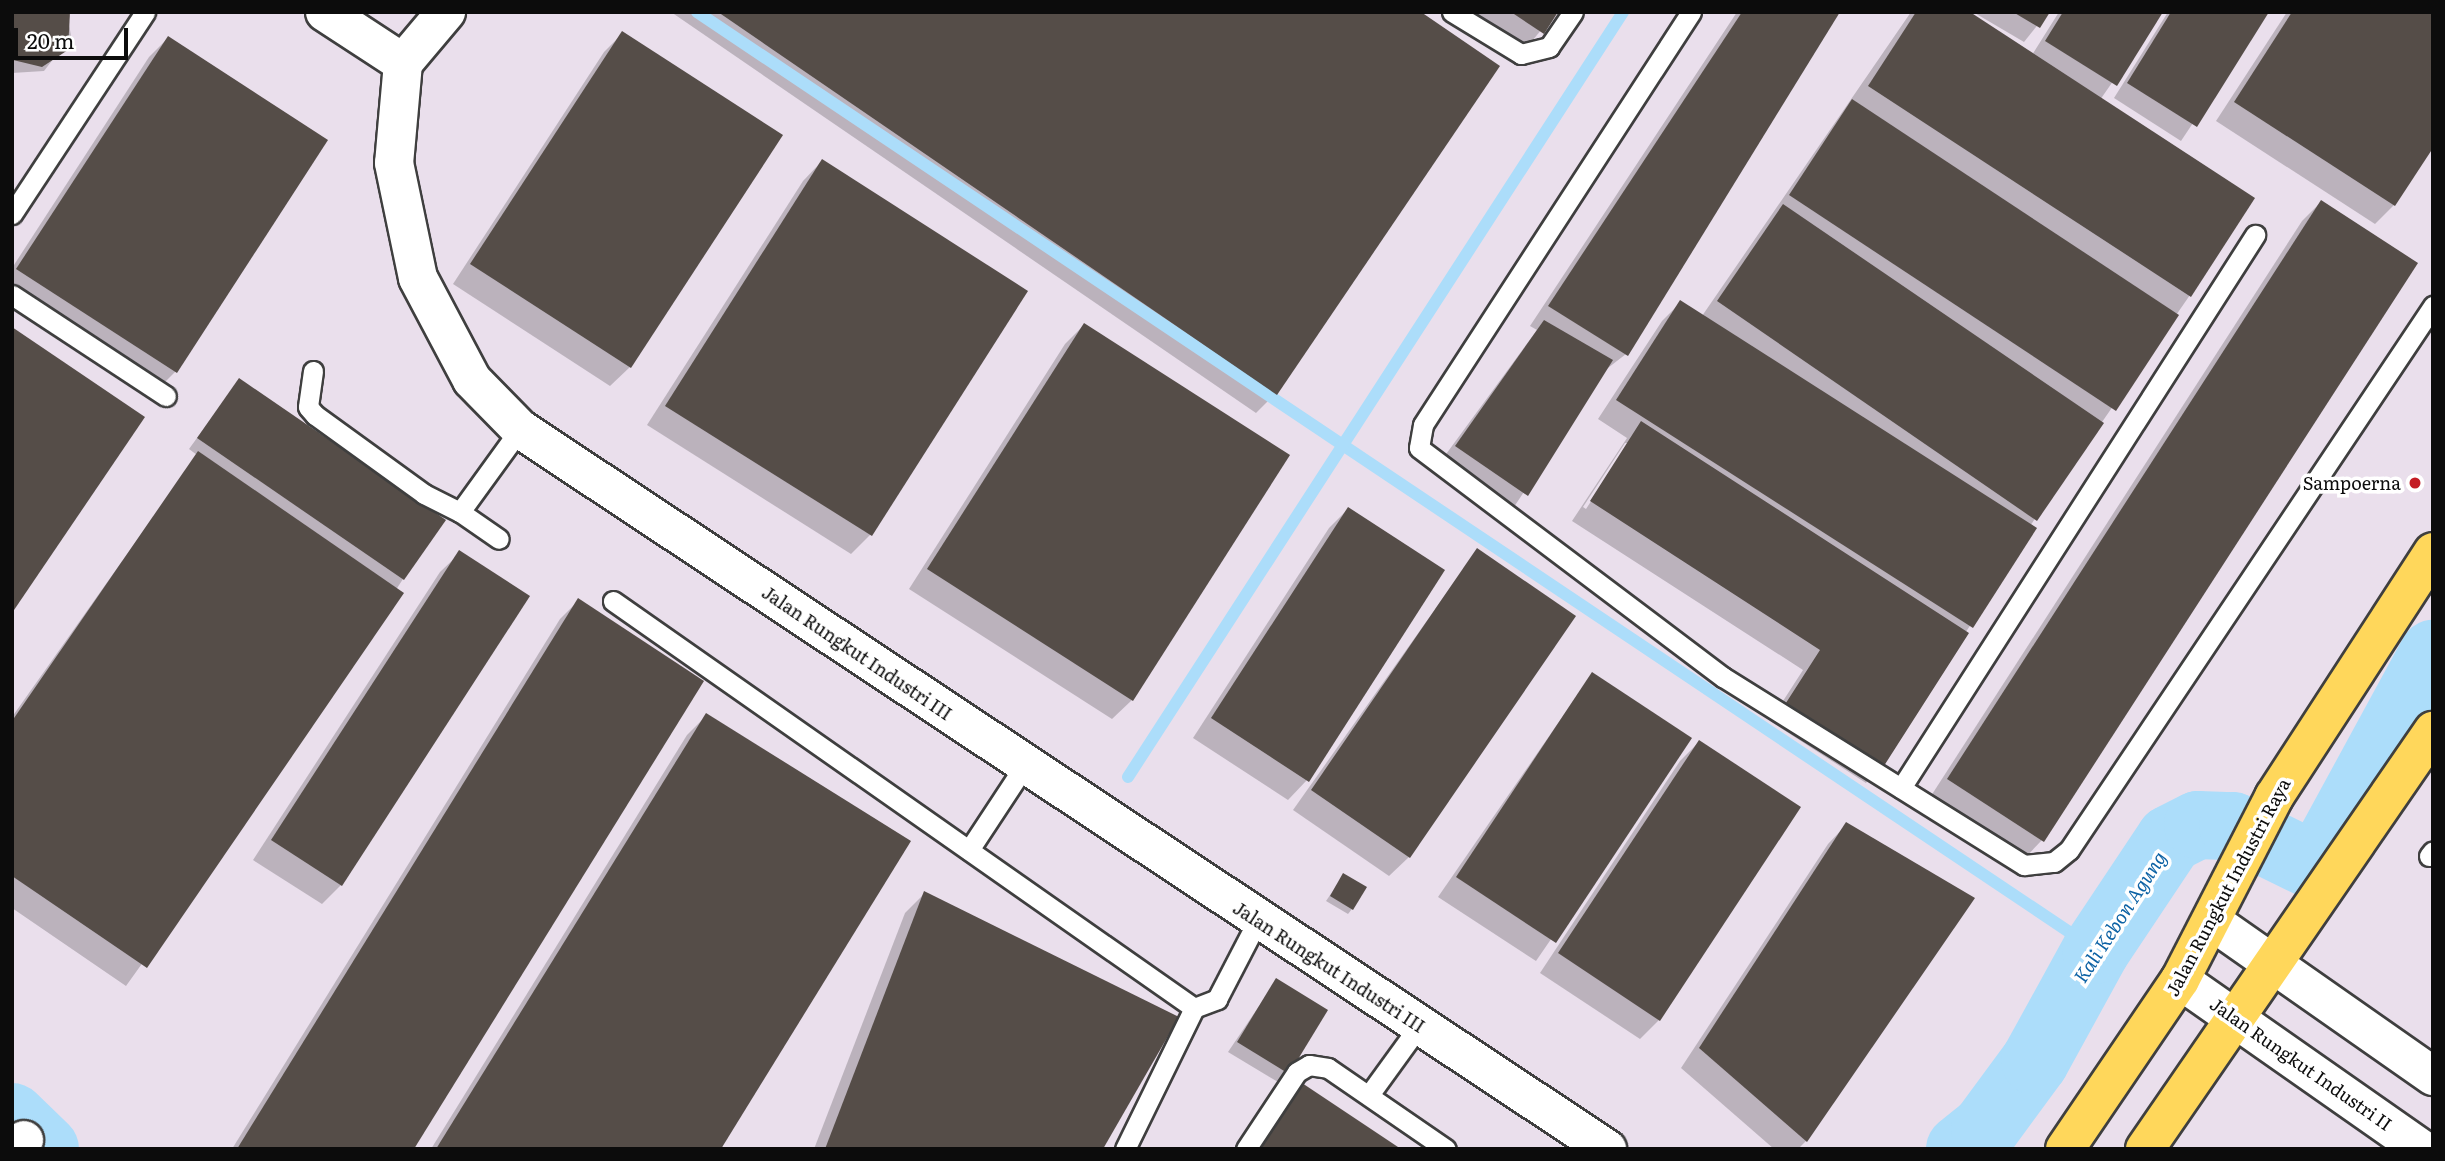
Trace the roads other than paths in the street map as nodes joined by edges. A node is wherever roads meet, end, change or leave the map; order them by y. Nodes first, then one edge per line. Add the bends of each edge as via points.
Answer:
1 (145, 12) edge
2 (325, 12) edge
3 (446, 12) edge
4 (1452, 12) edge
5 (1573, 12) edge
6 (1691, 12) edge
7 (403, 63) junction
8 (12, 214) edge
9 (2255, 235) dead end
10 (12, 295) edge
11 (2433, 306) edge
12 (313, 371) dead end
13 (166, 396) dead end
14 (520, 429) junction
15 (460, 512) junction
16 (499, 539) dead end
17 (2433, 552) edge
18 (613, 601) dead end
19 (2433, 731) edge
20 (1025, 765) junction
21 (1901, 789) junction
22 (969, 850) junction
23 (1258, 920) junction
24 (2213, 922) junction
25 (2276, 964) junction
26 (2180, 980) junction
27 (1194, 1008) junction
28 (2237, 1018) junction
29 (1419, 1026) junction
30 (2433, 1076) edge
31 (1369, 1095) junction
32 (1125, 1149) edge
33 (1246, 1149) edge
34 (1446, 1149) edge
35 (1607, 1149) edge
36 (2065, 1149) edge
37 (2145, 1149) edge
38 (2421, 1149) edge

1 - 8 lane
2 - 7 street
3 - 7 street
4 - 5 lane via 1521,54 1549,47
6 - 21 lane via 1423,425 1419,448 1723,677
7 - 14 street, Jalan Rungkut Industri III via 394,163 418,278 472,380
9 - 21 lane
10 - 13 lane
11 - 21 lane via 2070,850 2054,862 2025,865
12 - 15 lane via 309,407 316,415 424,494
14 - 15 lane
14 - 20 street, Jalan Rungkut Industri III
15 - 16 lane
17 - 24 main road, Jalan Rungkut Industri Raya via 2274,797 2240,856
18 - 22 lane
19 - 25 main road
20 - 22 lane
20 - 23 street, Jalan Rungkut Industri III
22 - 27 lane
23 - 27 lane via 1217,999
23 - 29 street, Jalan Rungkut Industri III
24 - 25 street
24 - 26 main road, Jalan Rungkut Industri Raya
25 - 28 main road
25 - 30 street
26 - 28 street, Jalan Rungkut Industri II
26 - 36 main road, Jalan Rungkut Industri Raya
27 - 32 lane
28 - 37 main road
28 - 38 street, Jalan Rungkut Industri II
29 - 31 lane
29 - 35 street, Jalan Rungkut Industri III
31 - 33 lane via 1328,1068 1309,1065 1297,1072
31 - 34 lane

